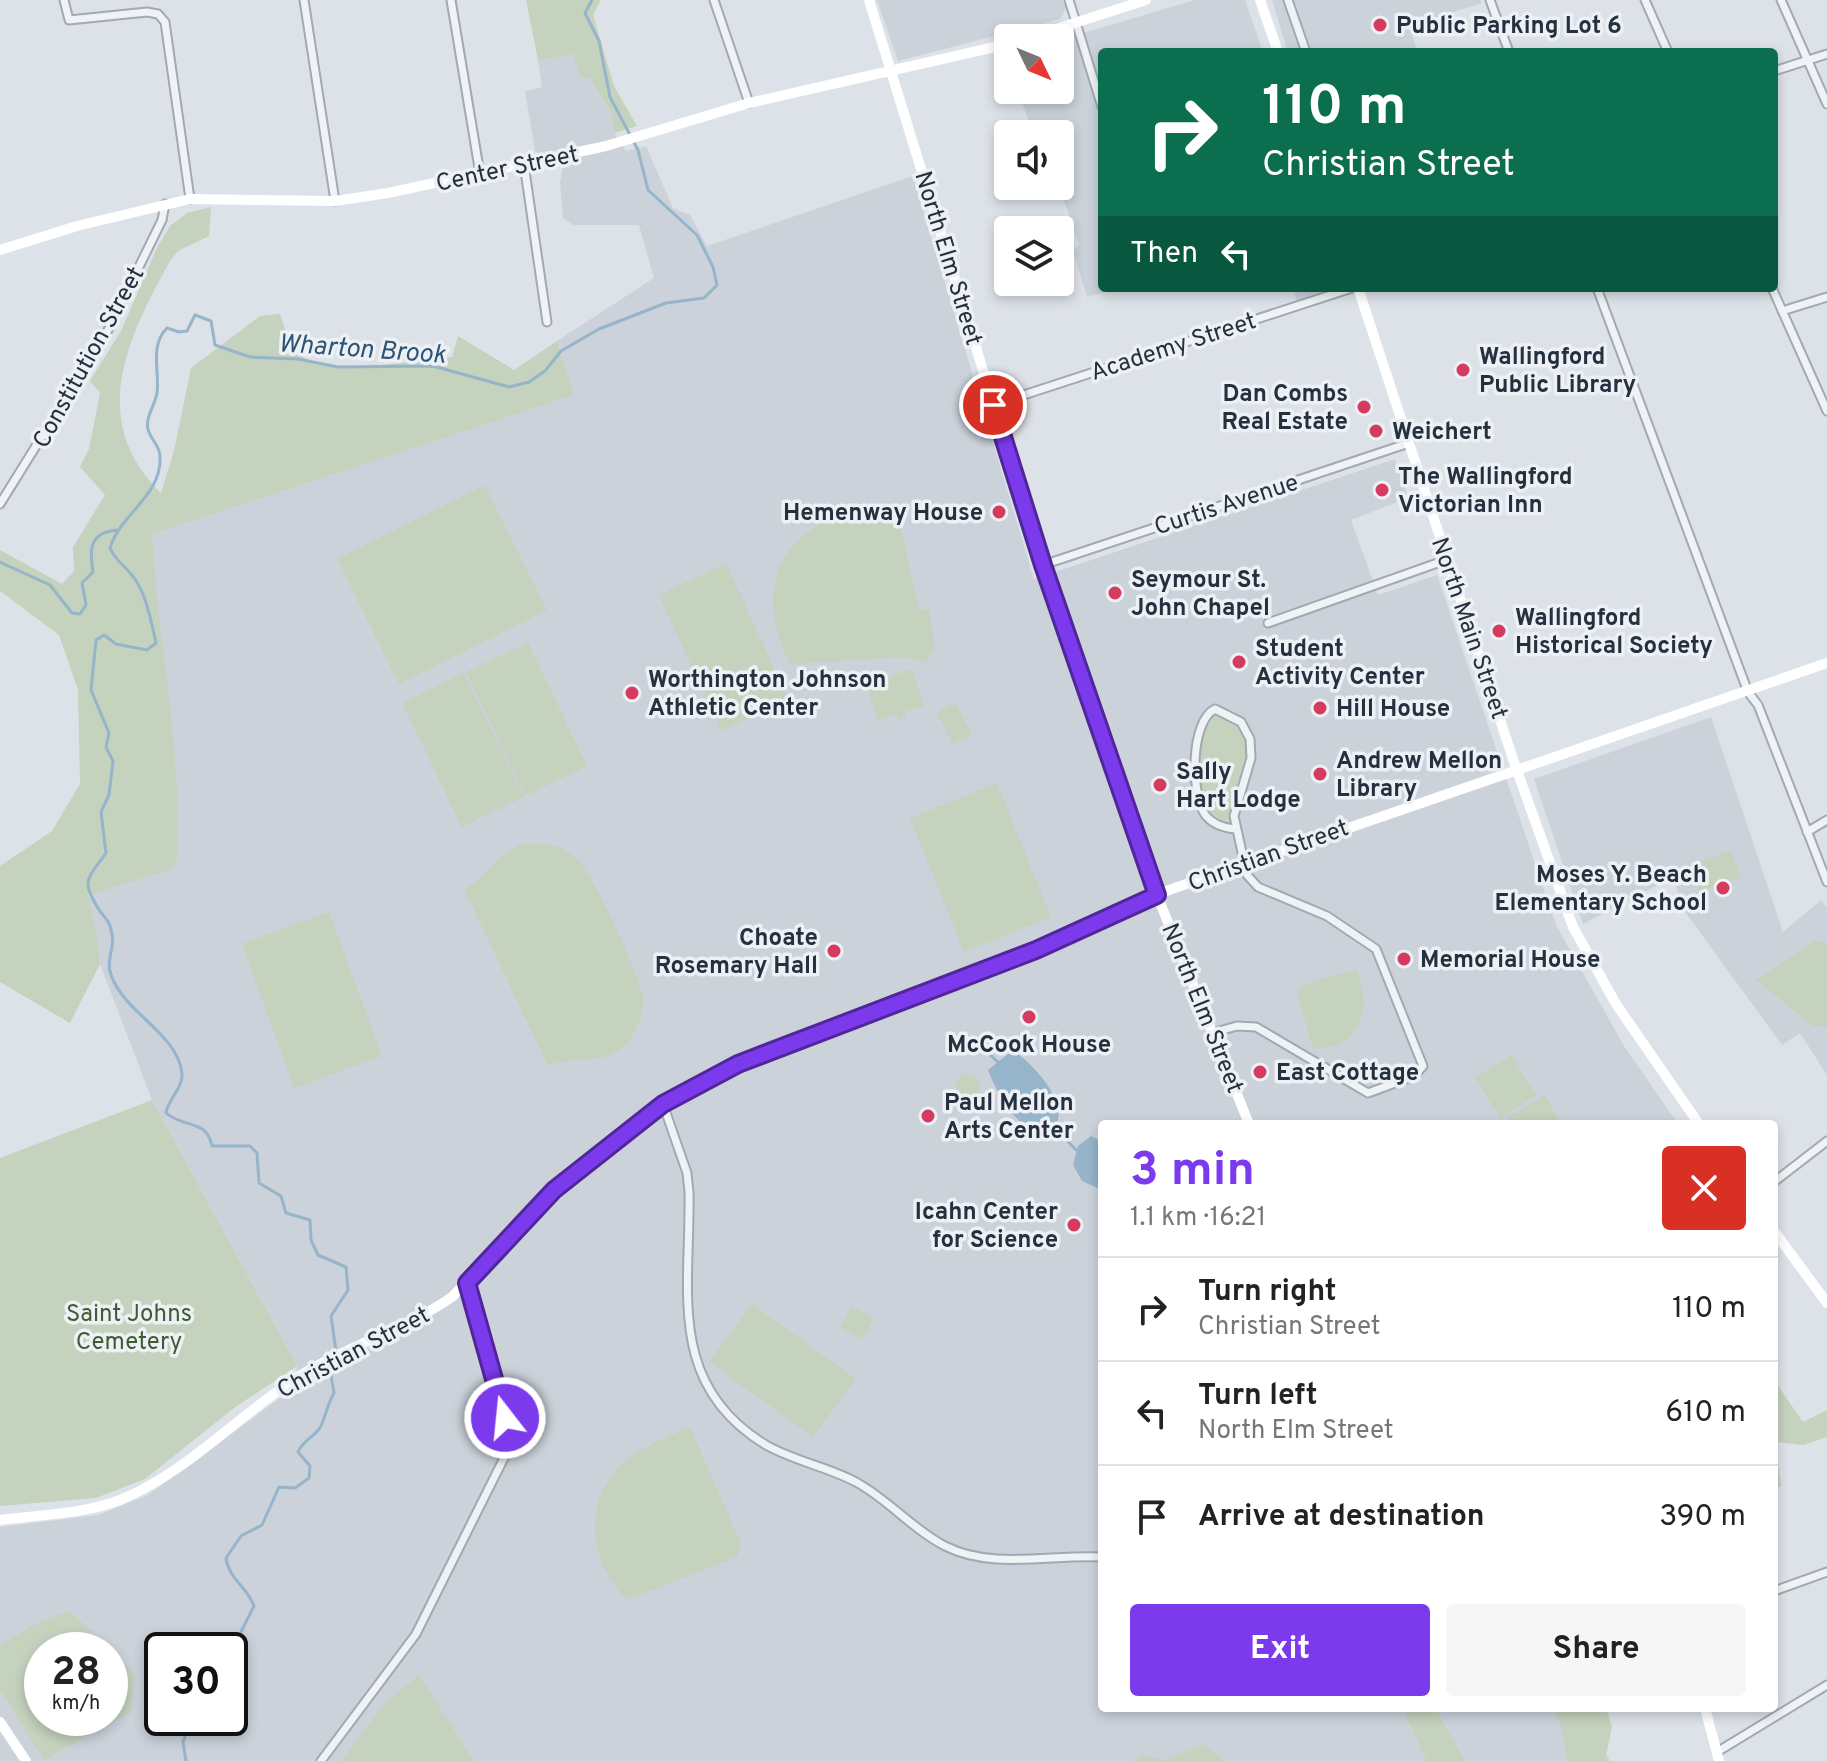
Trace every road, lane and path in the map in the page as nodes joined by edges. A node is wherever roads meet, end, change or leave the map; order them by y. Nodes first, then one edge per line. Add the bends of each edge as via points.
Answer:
1 (64, 0) edge
2 (304, 0) edge
3 (451, 0) edge
4 (714, 0) edge
5 (869, 0) edge
6 (1069, 0) edge
7 (1146, 0) edge
8 (1260, 0) edge
9 (1288, 0) edge
10 (1490, 0) edge
11 (1645, 0) edge
12 (1781, 0) edge
13 (1076, 22) junction
14 (1070, 24) edge
15 (994, 47) edge
16 (1277, 48) edge
17 (1305, 48) edge
18 (1508, 48) edge
19 (1666, 48) edge
20 (1827, 54) edge
21 (1808, 60) junction
22 (891, 70) junction
23 (1778, 70) edge
24 (1098, 94) edge
25 (749, 103) junction
26 (1827, 104) edge
27 (524, 164) junction
28 (480, 174) junction
29 (190, 199) junction
30 (335, 201) junction
31 (165, 204) junction
32 (0, 250) edge
33 (1343, 292) edge
34 (1356, 292) edge
35 (1598, 292) edge
36 (1774, 292) edge
37 (1827, 297) edge
38 (1782, 311) junction
39 (547, 322) dead end
40 (993, 405) junction
41 (1827, 411) edge
42 (1409, 443) junction
43 (0, 504) edge
44 (1446, 560) junction
45 (1043, 565) junction
46 (1268, 623) dead end
47 (1827, 663) edge
48 (1748, 692) junction
49 (1517, 770) junction
50 (1827, 820) edge
51 (1235, 829) junction
52 (1807, 832) junction
53 (1242, 863) junction
54 (1827, 882) edge
55 (1157, 895) junction
56 (1212, 1033) junction
57 (663, 1104) junction
58 (1247, 1120) edge
59 (1696, 1120) edge
60 (1827, 1141) edge
61 (1778, 1179) edge
62 (1778, 1236) edge
63 (467, 1283) junction
64 (1827, 1303) edge
65 (0, 1520) edge
66 (1098, 1557) edge
67 (1827, 1572) edge
68 (1778, 1590) edge
69 (1827, 1685) edge
70 (1706, 1712) edge
71 (0, 1722) edge
72 (1718, 1756) edge
73 (26, 1761) edge
74 (321, 1761) edge

1 - 29 street via 69,20 147,12 165,22
2 - 30 street
3 - 28 street
4 - 25 street
5 - 22 main road, North Elm Street
6 - 13 street
7 - 13 main road
8 - 16 main road
9 - 17 street
10 - 18 street
11 - 19 street
12 - 21 street
13 - 14 main road
13 - 24 street
15 - 22 main road, Center Street
20 - 21 street
21 - 23 street
21 - 26 street
22 - 25 main road, Center Street
22 - 40 main road, North Elm Street
25 - 27 main road, Center Street via 623,142
27 - 28 main road, Center Street
27 - 39 street
28 - 30 main road, Center Street
29 - 30 main road, Center Street
29 - 31 main road, Center Street
31 - 32 main road, Center Street
31 - 43 street, Constitution Street via 108,330
33 - 40 street, Academy Street
34 - 42 main road, North Main Street
35 - 48 street
36 - 38 street
37 - 38 street
38 - 41 street
40 - 45 main road, North Elm Street
42 - 44 main road, North Main Street
42 - 45 street, Curtis Avenue
44 - 46 street
44 - 49 main road, North Main Street
45 - 55 main road, North Elm Street
47 - 48 main road, Christian Street
48 - 49 main road, Christian Street
48 - 52 street via 1758,705
49 - 53 main road, Christian Street
49 - 59 main road, North Main Street via 1579,939 1616,1004
50 - 52 street
51 - 51 street via 1251,747 1241,722 1215,709 1203,720 1193,778 1205,815
51 - 53 street
52 - 54 street
53 - 55 main road, Christian Street
53 - 56 street via 1258,887 1327,916 1376,949 1423,1066 1414,1076 1368,1093 1256,1027
55 - 56 main road, North Elm Street
55 - 57 main road, Christian Street via 1036,950 738,1064
56 - 58 main road, North Elm Street
57 - 63 main road, Christian Street via 558,1186
57 - 66 street via 687,1173 690,1337 723,1408 767,1445 864,1487 958,1552 1000,1559
60 - 61 street
62 - 64 main road
63 - 65 main road, Christian Street via 431,1311 338,1354 259,1403 151,1485 98,1506
63 - 74 street via 505,1418 504,1458 416,1634
67 - 68 street
69 - 72 street
70 - 72 main road
71 - 73 main road

